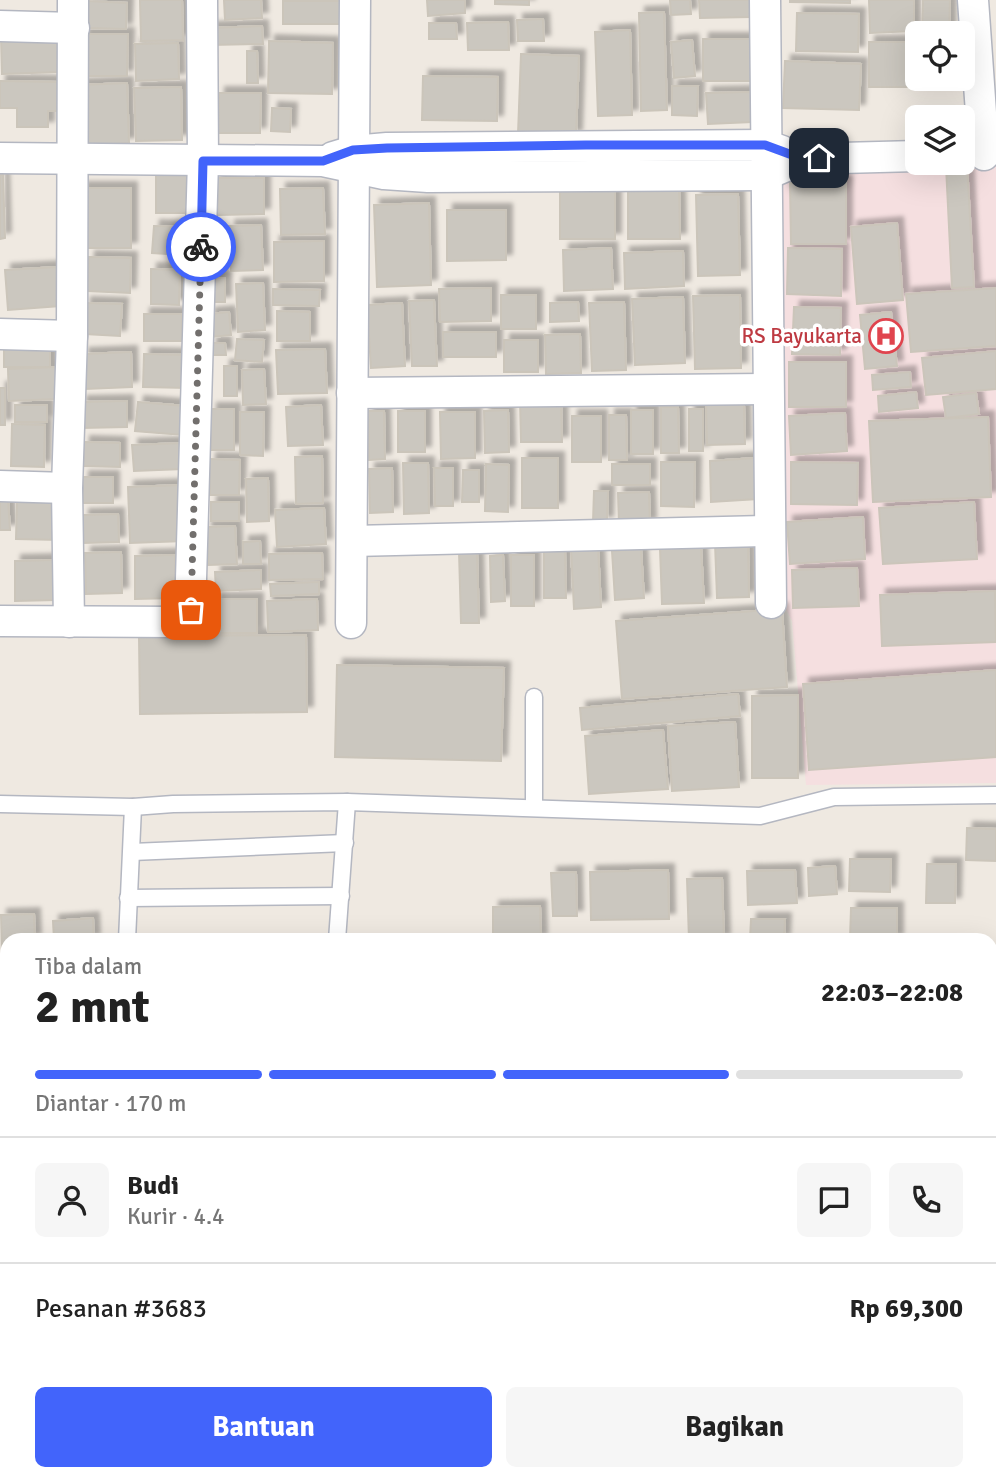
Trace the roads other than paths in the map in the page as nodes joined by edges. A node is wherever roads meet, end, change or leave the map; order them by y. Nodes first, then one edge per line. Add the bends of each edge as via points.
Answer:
1 (202, 0) edge
2 (355, 0) edge
3 (765, 0) edge
4 (973, 0) edge
5 (74, 14) edge
6 (0, 26) edge
7 (765, 145) junction
8 (981, 155) edge
9 (905, 156) edge
10 (0, 158) edge
11 (353, 159) junction
12 (803, 159) junction
13 (73, 160) junction
14 (203, 161) junction
15 (765, 175) junction
16 (0, 334) edge
17 (72, 336) junction
18 (767, 389) junction
19 (352, 393) junction
20 (0, 486) edge
21 (67, 488) junction
22 (769, 531) junction
23 (353, 541) junction
24 (771, 603) dead end
25 (0, 621) edge
26 (69, 622) junction
27 (351, 622) dead end
28 (534, 697) dead end
29 (996, 795) edge
30 (347, 802) junction
31 (0, 804) edge
32 (133, 807) junction
33 (534, 807) junction
34 (345, 842) junction
35 (132, 852) junction
36 (341, 896) junction
37 (128, 898) junction
38 (127, 933) edge
39 (338, 933) edge

1 - 14 street
2 - 11 street
3 - 7 street
4 - 8 street
5 - 6 street
5 - 13 street
7 - 11 street via 440,147
7 - 12 street
7 - 15 street
9 - 12 street
10 - 13 street
11 - 14 street
11 - 15 street via 384,174 439,177
11 - 19 street
12 - 15 street
13 - 14 street
13 - 17 street
14 - 26 street via 190,614 177,622
15 - 18 street
16 - 17 street
17 - 21 street
18 - 19 street
18 - 22 street
19 - 23 street
20 - 21 street
21 - 26 street
22 - 23 street
22 - 24 street
23 - 27 street
25 - 26 street
28 - 33 lane
29 - 33 lane via 834,797 760,816
30 - 32 lane
30 - 33 lane
30 - 34 lane
31 - 32 lane
32 - 35 lane
34 - 35 lane
34 - 36 lane
35 - 37 lane
36 - 37 lane
36 - 39 lane
37 - 38 lane

